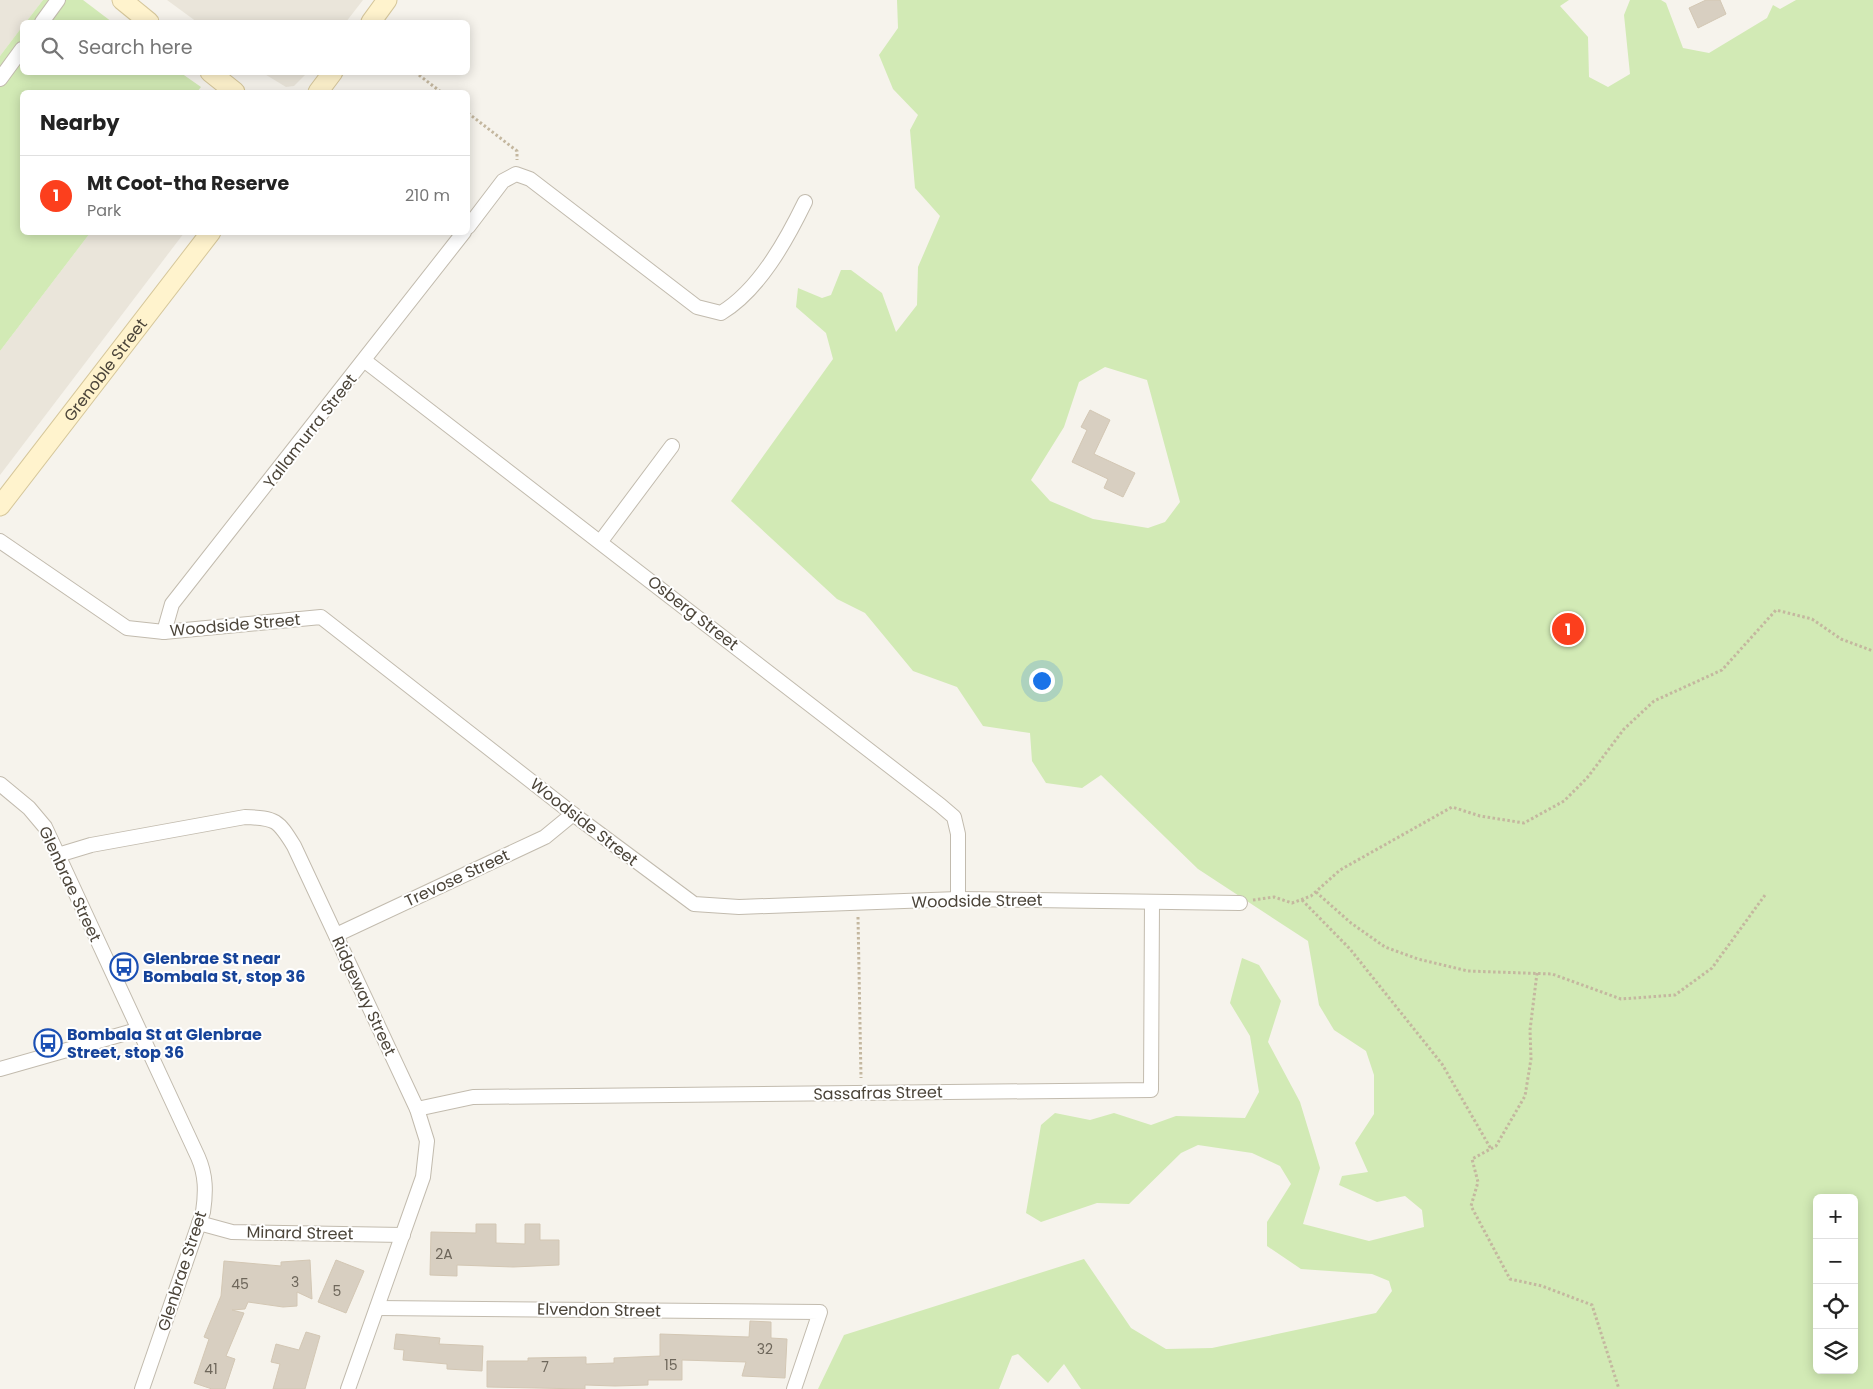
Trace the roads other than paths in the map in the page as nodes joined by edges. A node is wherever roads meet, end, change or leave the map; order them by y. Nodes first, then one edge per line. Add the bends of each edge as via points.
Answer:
1 (58, 0) edge
2 (122, 0) edge
3 (387, 0) edge
4 (43, 20) edge
5 (147, 20) edge
6 (372, 20) edge
7 (20, 52) edge
8 (214, 75) edge
9 (331, 75) edge
10 (0, 79) edge
11 (232, 90) edge
12 (320, 90) edge
13 (805, 202) dead end
14 (470, 225) edge
15 (209, 235) edge
16 (462, 235) edge
17 (365, 361) junction
18 (672, 446) dead end
19 (0, 506) edge
20 (0, 541) edge
21 (601, 541) junction
22 (164, 632) junction
23 (0, 784) edge
24 (573, 814) junction
25 (58, 855) junction
26 (958, 899) junction
27 (1152, 902) junction
28 (1240, 902) road end
29 (336, 935) junction
30 (137, 1030) junction
31 (0, 1069) edge
32 (417, 1108) junction
33 (199, 1223) junction
34 (403, 1235) junction
35 (377, 1308) junction
36 (142, 1389) edge
37 (348, 1389) edge
38 (794, 1389) edge

1 - 4 street
2 - 5 street
3 - 6 street
7 - 10 street
8 - 11 street
9 - 12 street
13 - 14 street via 785,243 738,302 721,313 697,307 530,179 516,174 503,181
15 - 19 street, Grenoble Street
16 - 17 street, Yallamurra Street
17 - 21 street, Osberg Street
17 - 22 street, Yallamurra Street via 172,604
18 - 21 street
20 - 22 street, Woodside Street via 127,628
21 - 26 street, Osberg Street via 954,817 958,834
22 - 24 street, Woodside Street via 321,617
23 - 25 street, Glenbrae Street via 36,815
24 - 26 street, Woodside Street via 694,904 739,907
24 - 29 street, Trevose Street via 545,837
25 - 29 street, Ridgeway Street via 91,845 245,817 266,818 280,824 294,846
25 - 30 street, Glenbrae Street
26 - 27 street, Woodside Street
27 - 28 street, Woodside Street
27 - 32 street, Sassafras Street via 1151,1090 473,1097
29 - 32 street, Ridgeway Street
30 - 31 street
30 - 33 street, Glenbrae Street via 202,1166 206,1194
32 - 34 street, Ridgeway Street via 427,1142 422,1177
33 - 34 street, Minard Street via 232,1232
33 - 36 street, Glenbrae Street
34 - 35 street, Ridgeway Street
35 - 37 street, Ridgeway Street
35 - 38 street, Elvendon Street via 820,1312

